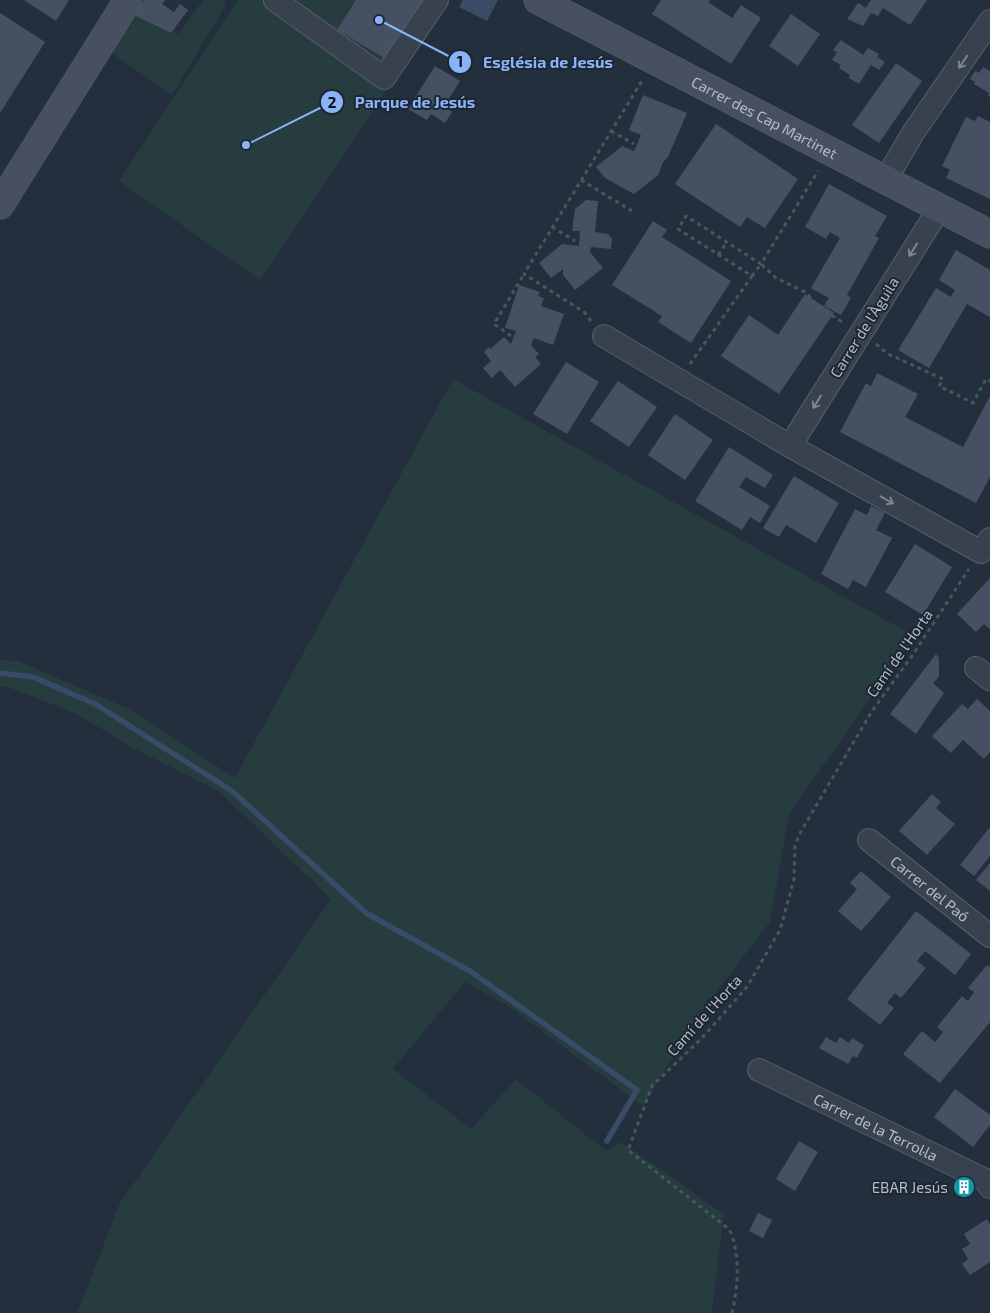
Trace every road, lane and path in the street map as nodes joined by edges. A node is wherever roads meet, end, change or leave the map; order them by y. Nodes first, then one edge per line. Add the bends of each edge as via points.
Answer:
1 (128, 0) edge
2 (275, 0) edge
3 (436, 0) edge
4 (538, 0) edge
5 (990, 21) edge
6 (655, 60) junction
7 (611, 131) junction
8 (634, 144) dead end
9 (830, 151) junction
10 (582, 180) junction
11 (885, 180) junction
12 (0, 205) edge
13 (940, 209) junction
14 (632, 211) dead end
15 (552, 228) junction
16 (990, 234) edge
17 (575, 241) dead end
18 (727, 242) junction
19 (718, 254) junction
20 (761, 264) junction
21 (524, 274) junction
22 (752, 276) junction
23 (512, 336) dead end
24 (604, 336) joint
25 (678, 380) junction
26 (790, 446) junction
27 (986, 545) edge
28 (869, 840) dead end
29 (990, 936) edge
30 (759, 1070) dead end
31 (988, 1180) edge
32 (732, 1313) edge

1 - 12 street
2 - 3 street via 384,78
4 - 6 street, Carrer des Cap Martinet
5 -> 11 street via 913,133
6 - 7 path
6 - 9 street, Carrer des Cap Martinet
7 - 8 path
7 - 10 path
9 - 11 street, Carrer des Cap Martinet
9 - 20 path
10 - 14 path
10 - 15 path
11 - 13 street, Carrer des Cap Martinet
13 - 16 street, Carrer des Cap Martinet
13 -> 26 street, Carrer de l'Àguila
15 - 17 path
15 - 21 path
18 - 19 path
18 - 19 path via 686,216 678,229
18 - 20 path
19 - 22 path
20 - 22 path
21 - 23 path via 494,324
21 - 24 path via 584,312
22 - 25 path
24 - 25 street
25 - 26 street
26 -> 27 street
27 - 32 path, Camí de l'Horta via 872,711 800,833 795,846 794,879 780,930 747,987 702,1038 652,1086 628,1150 729,1229 735,1240 737,1292
28 - 29 street, Carrer del Paó
30 - 31 street, Carrer de la Terrol·la

